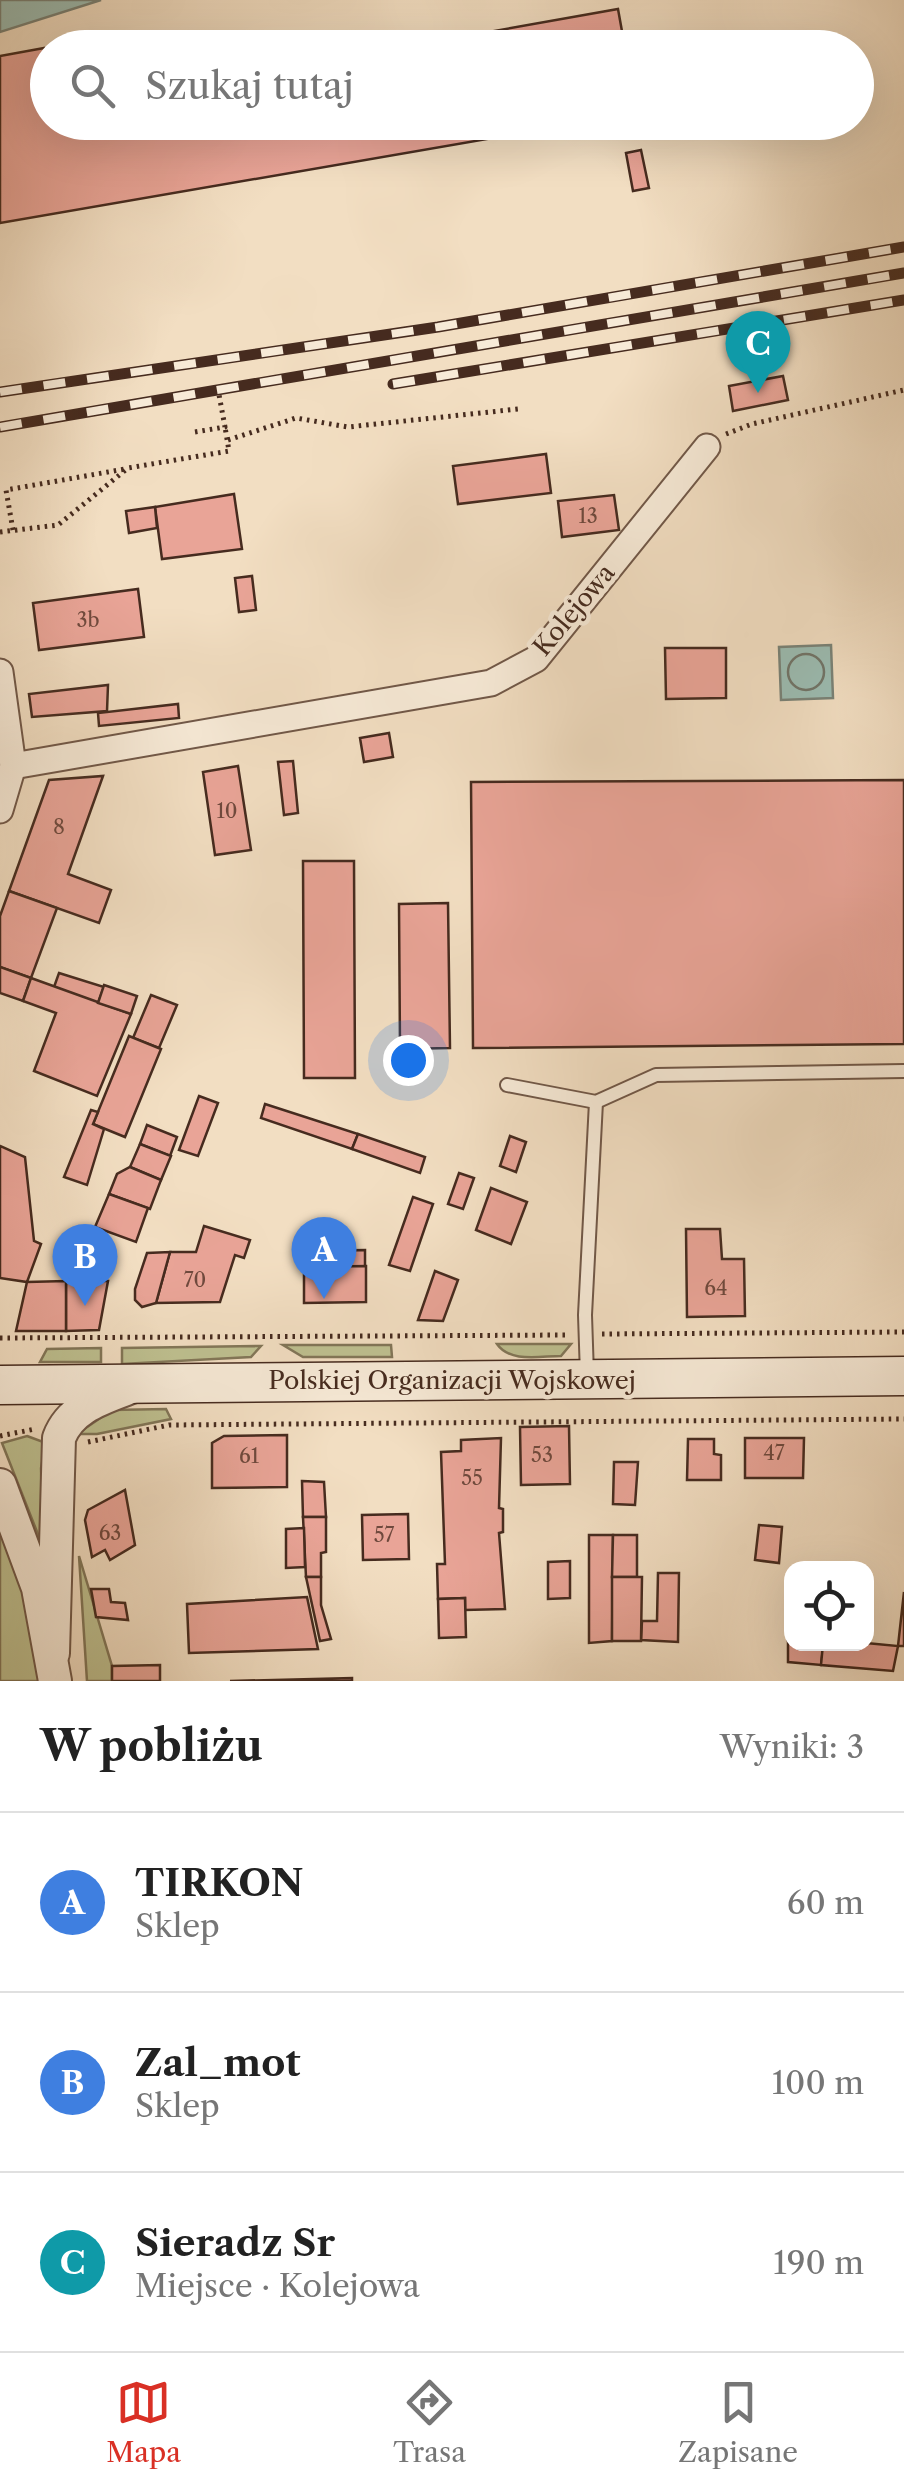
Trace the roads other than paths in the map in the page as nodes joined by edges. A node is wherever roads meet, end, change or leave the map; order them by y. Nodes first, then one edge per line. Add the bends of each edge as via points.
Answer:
1 (707, 446) road end
2 (0, 672) edge
3 (13, 766) junction
4 (0, 810) edge
5 (904, 1071) edge
6 (507, 1085) dead end
7 (596, 1102) junction
8 (904, 1376) edge
9 (588, 1378) junction
10 (140, 1383) junction
11 (0, 1385) edge
12 (0, 1485) edge
13 (54, 1667) edge

1 - 3 street, Kolejowa via 536,659 490,682
2 - 3 street
3 - 4 street
5 - 7 lane via 656,1075
6 - 7 lane
7 - 9 lane via 584,1334
8 - 9 main road, Polskiej Organizacji Wojskowej
9 - 10 main road, Polskiej Organizacji Wojskowej
10 - 11 main road, Polskiej Organizacji Wojskowej
10 - 13 street via 84,1407 59,1438
12 - 13 street via 38,1588

